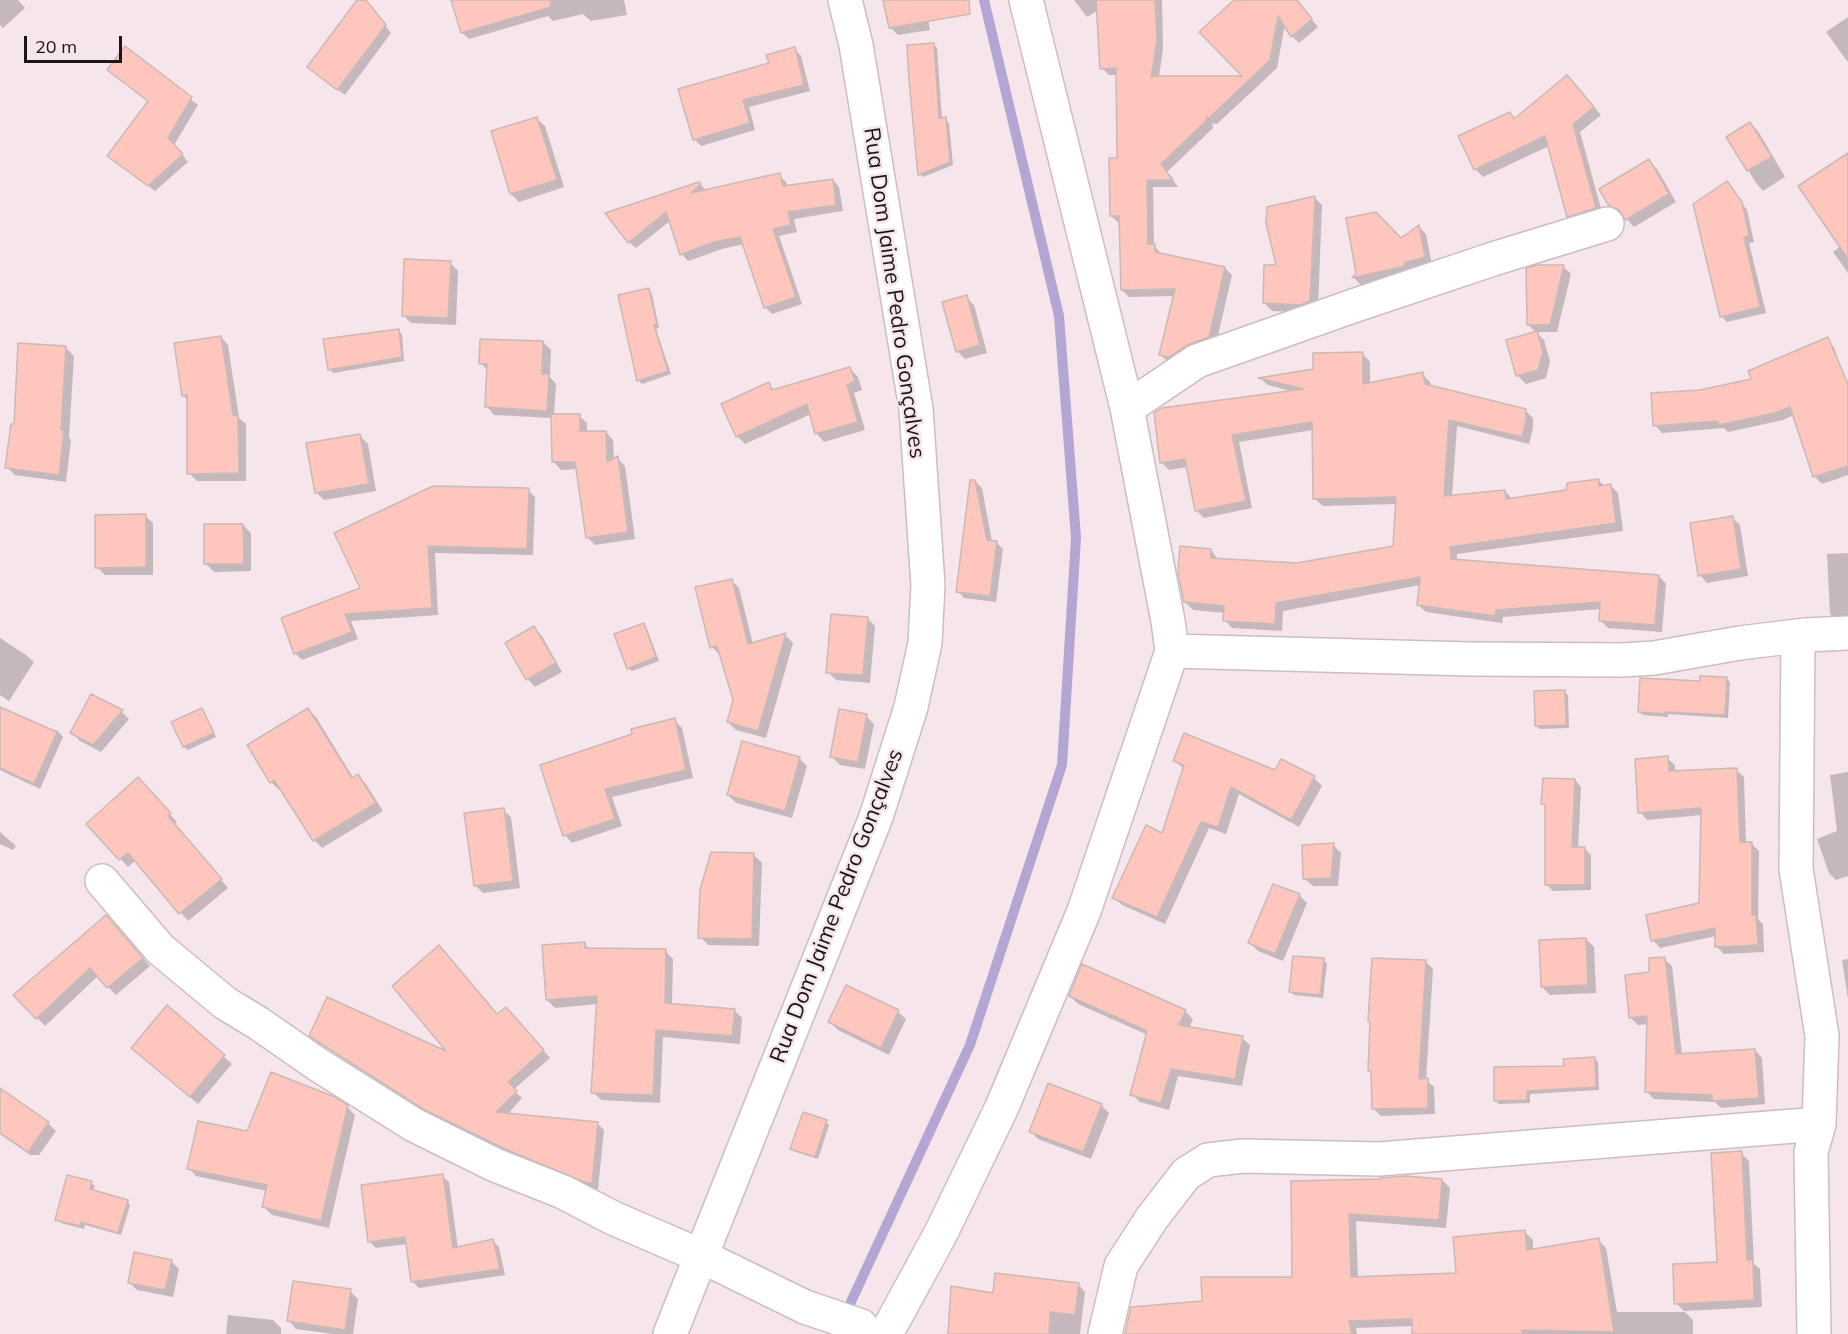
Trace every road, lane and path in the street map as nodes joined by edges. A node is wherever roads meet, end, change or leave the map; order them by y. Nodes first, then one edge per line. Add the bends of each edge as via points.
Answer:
1 (845, 0) edge
2 (1026, 0) edge
3 (1607, 225) dead end
4 (1127, 408) junction
5 (1848, 633) edge
6 (1798, 636) junction
7 (1172, 651) junction
8 (102, 881) dead end
9 (1819, 1124) junction
10 (701, 1256) junction
11 (871, 1331) edge
12 (670, 1334) edge
13 (1105, 1334) edge
14 (1814, 1334) edge

1 - 10 street, Rua Dom Jaime Pedro Gonçalves via 856,45 916,409 928,585 925,643 911,707 876,817
2 - 4 street
3 - 4 street via 1471,266 1197,361
4 - 7 street
5 - 6 street
6 - 7 street via 1622,660
6 - 9 street via 1796,869 1821,1036
7 - 11 street via 1084,911 1002,1107 941,1233
8 - 10 street via 160,949 225,1004 317,1065 414,1125
9 - 13 street via 1379,1159 1243,1156 1208,1160 1186,1174 1120,1266
9 - 14 street via 1811,1152
10 - 11 street via 805,1307
10 - 12 street, Rua Dom Jaime Pedro Gonçalves

